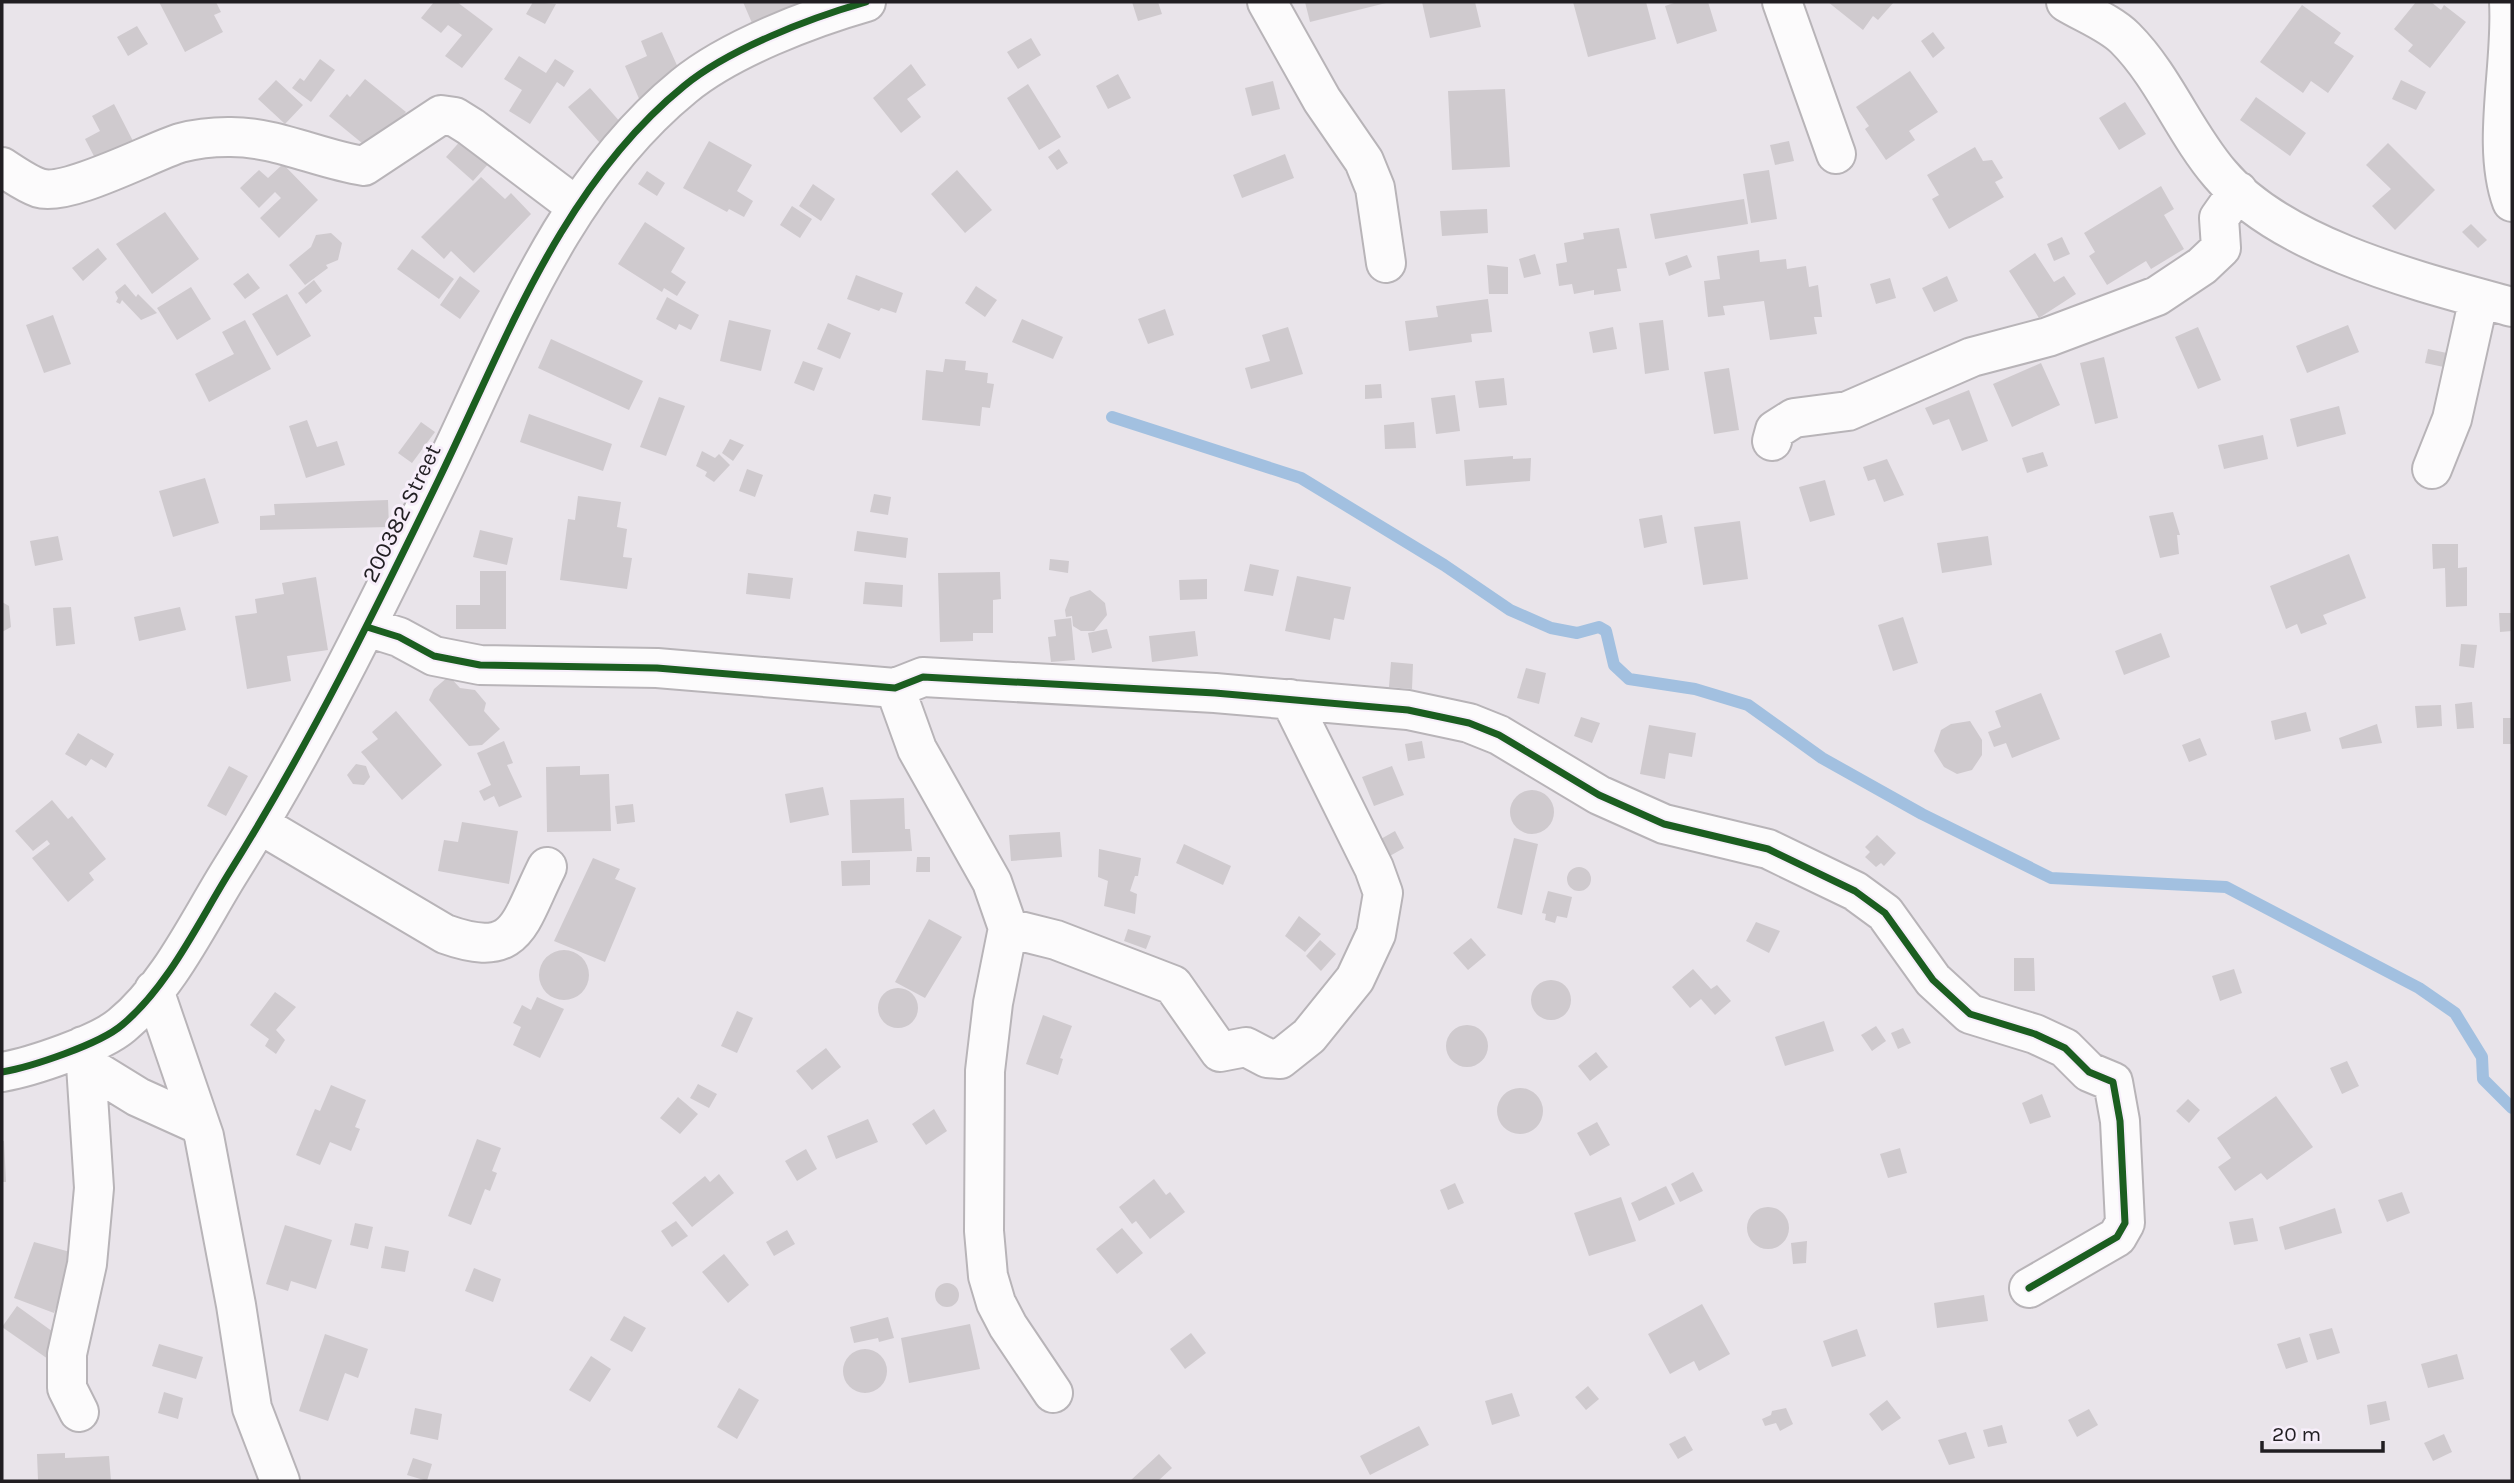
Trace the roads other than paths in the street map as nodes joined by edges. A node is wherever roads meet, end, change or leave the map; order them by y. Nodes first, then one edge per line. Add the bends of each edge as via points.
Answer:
1 (866, 2) edge
2 (1267, 2) edge
3 (1782, 2) edge
4 (2066, 2) edge
5 (2508, 2) edge
6 (1836, 154) dead end
7 (2, 167) edge
8 (2238, 191) junction
9 (2512, 202) edge
10 (576, 206) junction
11 (1386, 263) dead end
12 (2502, 302) edge
13 (1772, 441) dead end
14 (2432, 469) dead end
15 (367, 627) junction
16 (895, 688) junction
17 (1290, 699) junction
18 (259, 824) junction
19 (547, 867) dead end
20 (1008, 928) junction
21 (155, 990) junction
22 (84, 1055) junction
23 (2, 1072) edge
24 (200, 1125) junction
25 (2029, 1288) dead end
26 (1052, 1393) dead end
27 (79, 1412) dead end
28 (279, 1481) edge

1 - 10 street, 200382 Street via 793,26 686,84 633,134
2 - 11 street via 1322,100 1364,161 1375,188
3 - 6 street
4 - 8 street via 2124,36 2220,174
5 - 9 street via 2502,164
7 - 10 street via 41,189 79,185 182,143 232,137 290,146 334,162 364,166 441,115 471,127
8 - 12 street via 2253,206 2306,238
8 - 13 street via 2219,218 2221,248 2203,266 2157,296 2048,337 1972,358 1848,411 1794,418 1775,430
10 - 15 street, 200382 Street via 559,231
12 - 14 street
15 - 16 street via 399,637 434,656 480,665 657,668
15 - 18 street, 200382 Street
16 - 17 street via 923,677
16 - 20 street via 917,749 992,882
17 - 20 street via 1383,893 1376,934 1356,979 1287,1055 1267,1058 1246,1047 1220,1052 1173,985 1056,940
17 - 25 street via 1408,710 1469,723 1499,735 1599,795 1664,824 1768,849 1855,891 1885,913 1933,980 1970,1014 2065,1048 2089,1072 2113,1082 2120,1121 2125,1223 2118,1237
18 - 19 street via 445,934 474,945 505,940 518,925
18 - 21 street, 200382 Street
20 - 26 street via 985,1071 988,1276 1008,1326
21 - 22 street, 200382 Street via 120,1027
21 - 24 street
22 - 23 street, 200382 Street
22 - 24 street via 138,1097
22 - 27 street via 94,1188 87,1264 66,1354 67,1388
24 - 28 street via 252,1408

